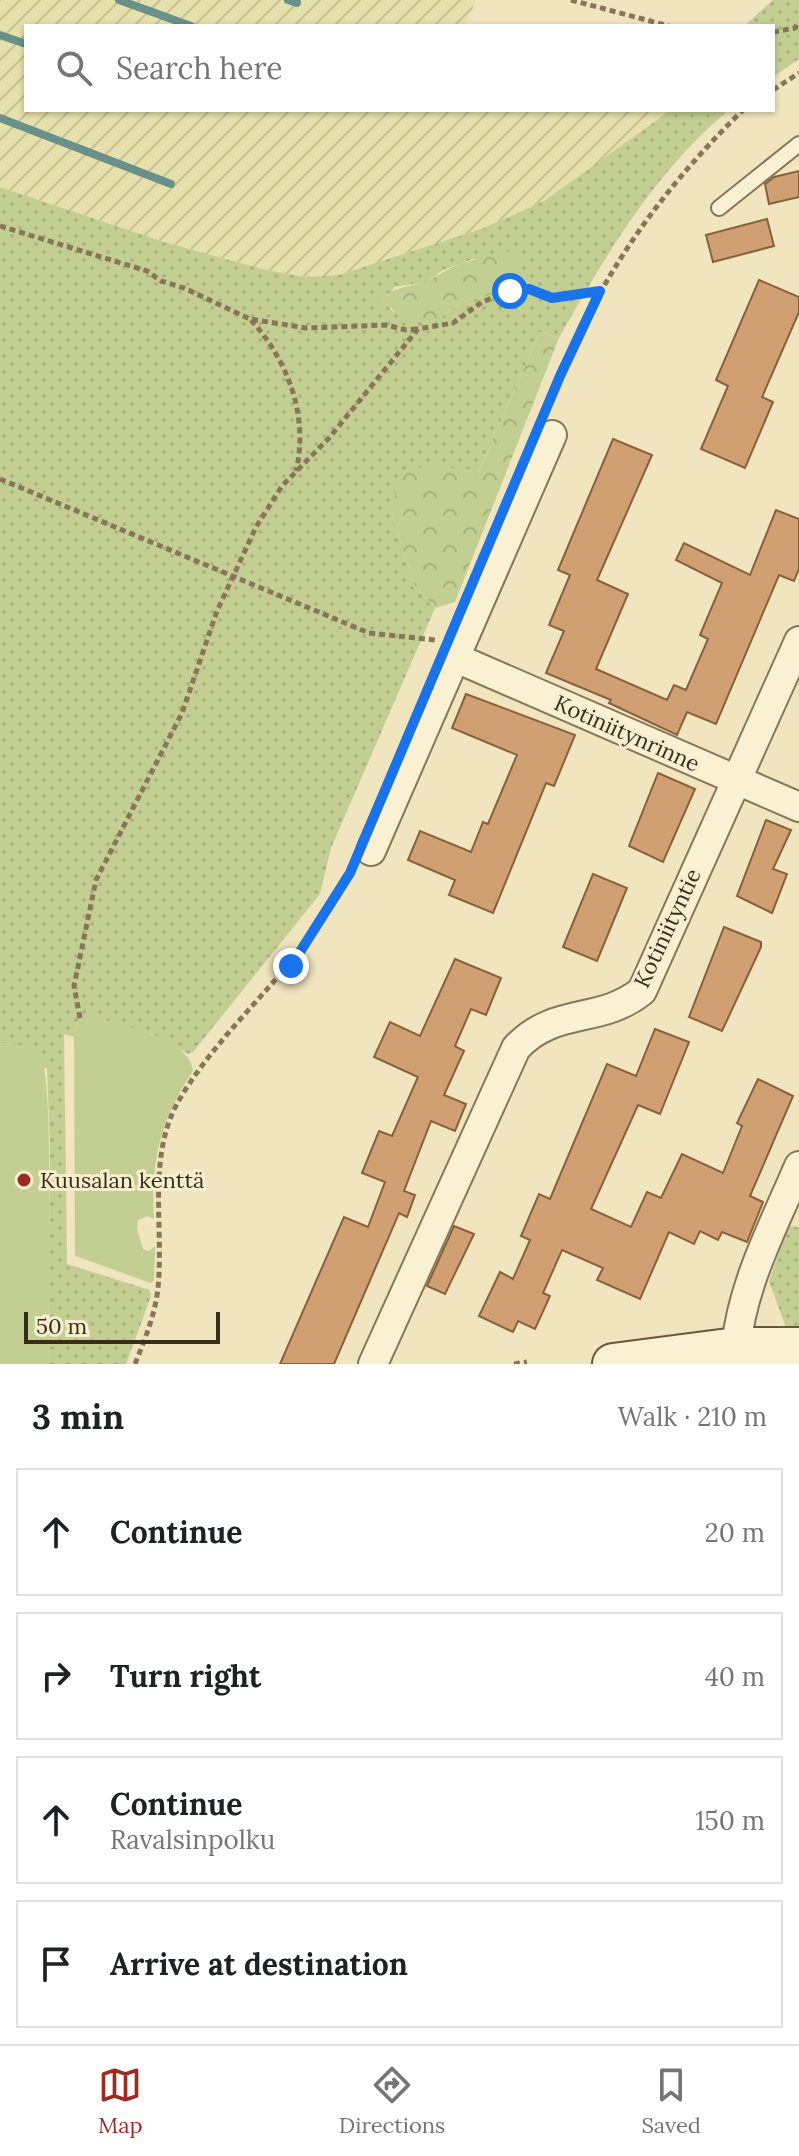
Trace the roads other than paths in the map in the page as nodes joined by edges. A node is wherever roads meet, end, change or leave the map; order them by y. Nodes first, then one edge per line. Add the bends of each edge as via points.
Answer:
1 (799, 144) edge
2 (719, 208) dead end
3 (548, 426) road end
4 (799, 641) edge
5 (451, 653) junction
6 (734, 780) junction
7 (799, 807) edge
8 (364, 855) road end
9 (799, 1166) edge
10 (799, 1348) edge
11 (722, 1354) edge
12 (373, 1364) edge
13 (613, 1364) edge

1 - 2 lane
3 - 5 street
4 - 6 street, Kotiniityntie
5 - 6 street, Kotiniitynrinne
5 - 8 street
6 - 7 street, Kotiniitynrinne
6 - 12 street, Kotiniityntie via 642,991 614,1009 547,1023 516,1048
9 - 11 street
10 - 11 street
11 - 13 street

